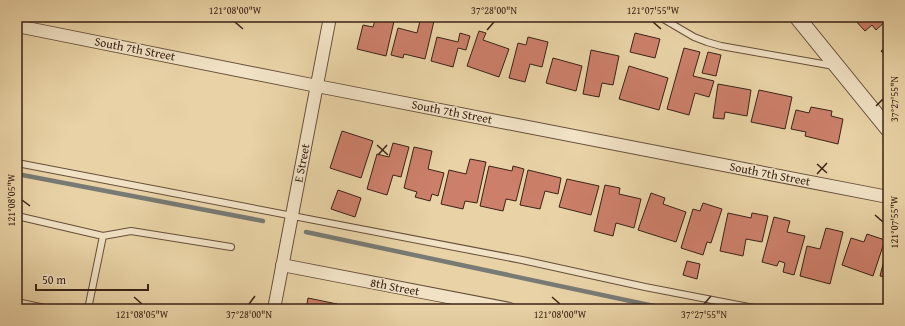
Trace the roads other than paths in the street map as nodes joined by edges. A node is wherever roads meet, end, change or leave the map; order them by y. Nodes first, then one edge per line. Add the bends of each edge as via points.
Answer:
1 (330, 17) edge
2 (660, 17) edge
3 (797, 17) edge
4 (17, 26) edge
5 (837, 67) junction
6 (317, 86) junction
7 (888, 129) edge
8 (17, 163) edge
9 (888, 197) edge
10 (17, 216) edge
11 (292, 216) junction
12 (103, 236) junction
13 (231, 247) dead end
14 (282, 265) junction
15 (17, 302) edge
16 (49, 309) edge
17 (88, 309) edge
18 (274, 309) edge
19 (508, 309) edge
20 (759, 309) edge

1 - 6 street, E Street
2 - 5 lane via 694,37 721,46
3 - 5 street
4 - 6 street, South 7th Street
5 - 7 street
6 - 9 street, South 7th Street
6 - 11 street, E Street
8 - 11 lane
10 - 12 lane
11 - 14 street, E Street
11 - 20 lane
12 - 13 lane via 131,231
12 - 17 lane
14 - 18 street, E Street
14 - 19 street, 8th Street
15 - 16 lane

